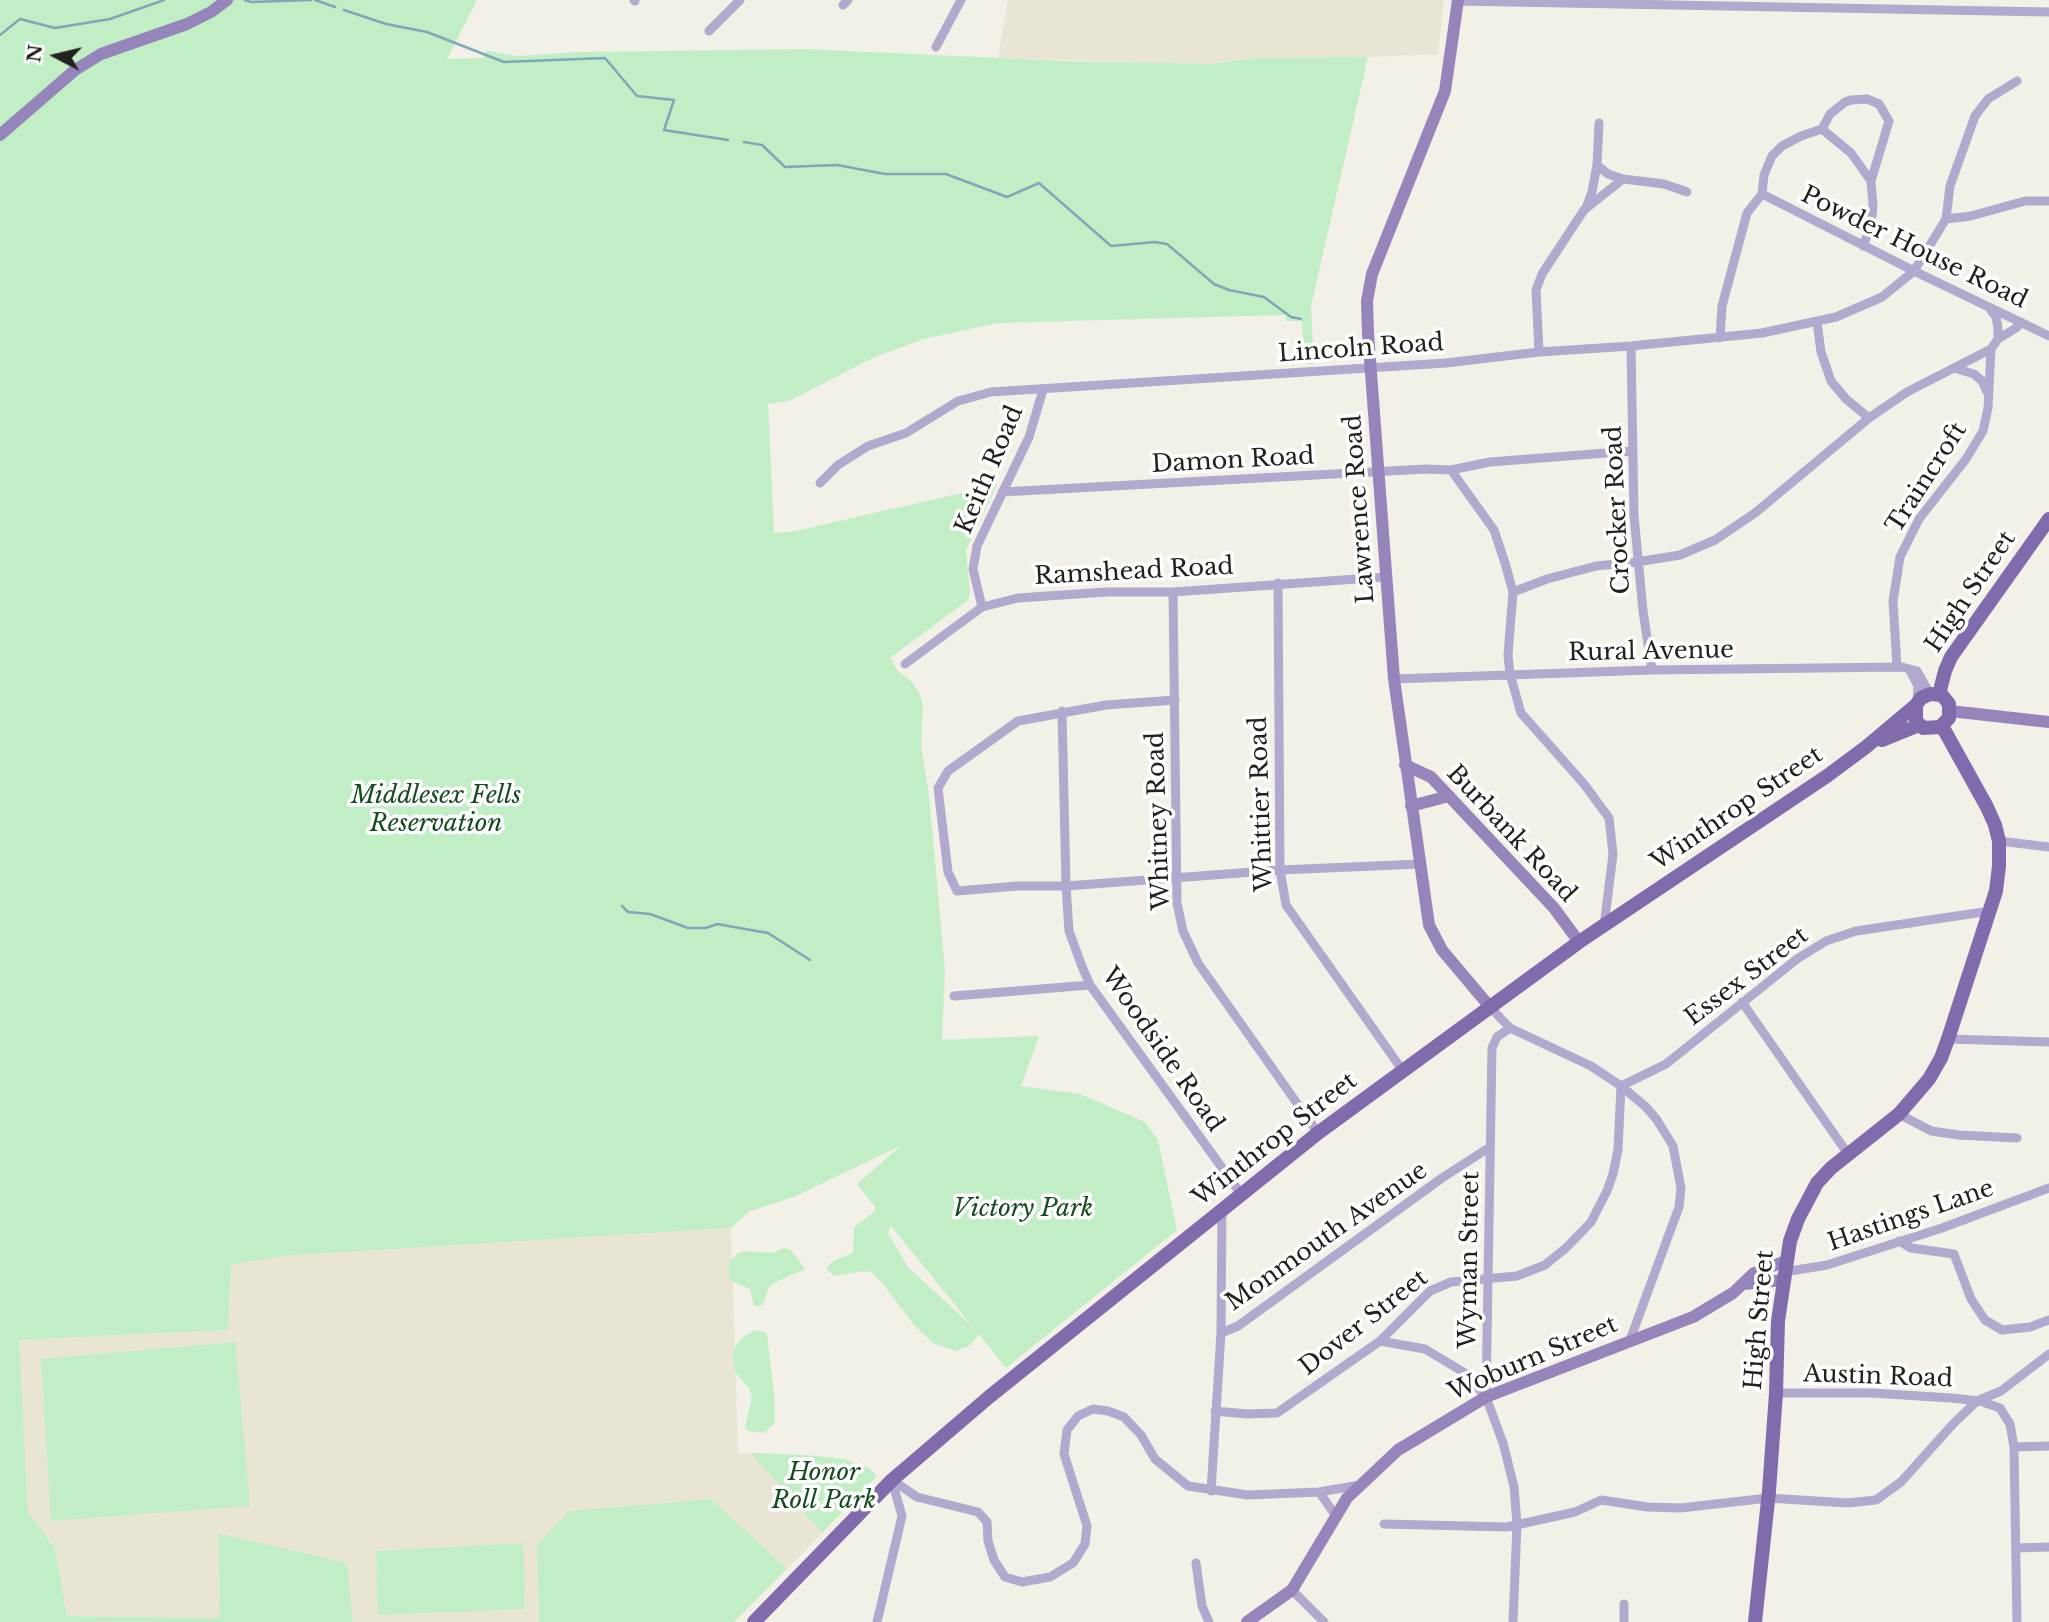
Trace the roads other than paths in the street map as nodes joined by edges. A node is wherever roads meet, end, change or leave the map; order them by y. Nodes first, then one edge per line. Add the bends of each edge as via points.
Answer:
1 (227, 0) edge
2 (740, 0) edge
3 (961, 0) edge
4 (1457, 0) edge
5 (1615, 3) edge
6 (1836, 4) edge
7 (2049, 12) edge
8 (709, 31) dead end
9 (936, 47) dead end
10 (2017, 81) dead end
11 (1599, 123) dead end
12 (1822, 129) junction
13 (0, 135) edge
14 (1597, 165) junction
15 (1623, 179) junction
16 (1871, 181) junction
17 (1687, 192) dead end
18 (1762, 194) junction
19 (2049, 201) edge
20 (1584, 209) junction
21 (1946, 219) junction
22 (1863, 246) junction
23 (1914, 271) junction
24 (1990, 307) junction
25 (1817, 322) junction
26 (2021, 322) junction
27 (2049, 336) edge
28 (1720, 338) junction
29 (1998, 339) junction
30 (1631, 346) junction
31 (1991, 349) junction
32 (1539, 352) junction
33 (1370, 368) junction
34 (1954, 368) junction
35 (1043, 390) junction
36 (1988, 394) junction
37 (1869, 418) junction
38 (1632, 451) junction
39 (1451, 470) junction
40 (1378, 472) junction
41 (820, 483) dead end
42 (1003, 492) junction
43 (2049, 519) edge
44 (1637, 562) junction
45 (1385, 577) junction
46 (1278, 583) junction
47 (1173, 592) junction
48 (1513, 592) junction
49 (982, 607) junction
50 (905, 664) dead end
51 (1897, 667) junction
52 (1908, 668) junction
53 (1653, 670) junction
54 (1510, 674) junction
55 (1394, 679) junction
56 (1935, 694) junction
57 (1175, 700) junction
58 (1916, 704) junction
59 (1950, 711) junction
60 (1062, 712) junction
61 (2049, 722) edge
62 (1919, 725) junction
63 (1942, 726) junction
64 (1866, 747) junction
65 (1405, 765) junction
66 (1449, 796) junction
67 (1411, 806) junction
68 (1999, 841) junction
69 (2049, 847) edge
70 (1420, 864) junction
71 (1280, 870) junction
72 (1177, 876) junction
73 (1066, 886) junction
74 (1990, 911) junction
75 (1604, 926) junction
76 (1579, 942) junction
77 (1090, 985) junction
78 (954, 996) dead end
79 (1742, 1002) junction
80 (1490, 1007) junction
81 (1510, 1028) junction
82 (1948, 1039) junction
83 (2049, 1042) edge
84 (1402, 1071) junction
85 (1621, 1086) junction
86 (1899, 1114) junction
87 (1318, 1133) junction
88 (2017, 1138) dead end
89 (1490, 1147) junction
90 (1848, 1154) junction
91 (2049, 1188) edge
92 (1241, 1194) junction
93 (1222, 1209) junction
94 (1899, 1241) junction
95 (1784, 1271) junction
96 (1489, 1279) junction
97 (1744, 1284) junction
98 (2049, 1320) edge
99 (1221, 1333) junction
100 (1630, 1340) junction
101 (1380, 1341) junction
102 (2049, 1354) edge
103 (1776, 1393) junction
104 (1486, 1396) junction
105 (1977, 1401) junction
106 (1215, 1411) junction
107 (2049, 1446) edge
108 (2014, 1447) junction
109 (892, 1480) junction
110 (1360, 1485) junction
111 (1211, 1491) junction
112 (1319, 1492) junction
113 (1768, 1498) junction
114 (1336, 1516) junction
115 (1384, 1524) dead end
116 (1517, 1524) junction
117 (2049, 1547) edge
118 (2017, 1548) junction
119 (1196, 1563) dead end
120 (1292, 1590) junction
121 (1624, 1604) dead end
122 (754, 1622) edge
123 (877, 1622) edge
124 (1209, 1622) edge
125 (1247, 1622) edge
126 (1324, 1622) edge
127 (1513, 1622) edge
128 (1624, 1622) edge
129 (1755, 1622) edge
130 (2017, 1622) edge

1 - 13 street via 187,24 101,54 75,70
2 - 8 street
3 - 9 street
4 - 5 street
4 - 33 street, Lawrence Road via 1445,91 1372,274 1367,301
5 - 6 street
6 - 7 street
10 - 21 street via 1988,99 1975,116 1951,186
11 - 14 street
12 - 16 street via 1852,153
12 - 16 street via 1844,102 1867,99 1878,104 1889,121
12 - 18 street via 1790,142 1772,156
14 - 15 street
14 - 20 street
15 - 17 street
15 - 20 street
16 - 22 street via 1871,226
18 - 22 street, Powder House Road
18 - 28 street via 1747,213 1722,306
19 - 21 street via 2025,201
20 - 32 street via 1536,290
21 - 23 street, Lincoln Road
22 - 23 street, Powder House Road
23 - 24 street, Powder House Road
23 - 25 street, Lincoln Road via 1874,301
24 - 26 street, Powder House Road
24 - 29 street
25 - 28 street, Lincoln Road
25 - 37 street via 1831,382
26 - 27 street, Powder House Road
26 - 29 street
28 - 30 street, Lincoln Road
29 - 31 street
30 - 32 street, Lincoln Road
30 - 38 street, Crocker Road
31 - 34 street
31 - 36 street, Traincroft
32 - 33 street, Lincoln Road
33 - 35 street, Lincoln Road
33 - 40 street, Lawrence Road
34 - 36 street via 1974,374
34 - 37 street
35 - 41 street, Lincoln Road via 991,392 958,401 906,433 868,446
35 - 42 street, Keith Road via 1029,438
36 - 51 street, Traincroft via 1979,439 1919,519 1900,557 1893,601
37 - 44 street via 1755,513 1715,540 1679,555
38 - 39 street, Damon Road via 1490,462
38 - 44 street, Crocker Road
39 - 40 street, Damon Road
39 - 48 street via 1494,530
40 - 42 street, Damon Road
40 - 45 street, Lawrence Road
42 - 49 street, Keith Road via 977,546 973,569
43 - 56 main road, High Street via 1951,657
44 - 48 street via 1596,566
44 - 53 street, Crocker Road
45 - 46 street, Ramshead Road
45 - 55 street, Lawrence Road
46 - 47 street, Ramshead Road
46 - 71 street, Whittier Road
47 - 49 street, Ramshead Road via 1018,598
47 - 57 street, Whitney Road
48 - 54 street
49 - 50 street, Ramshead Road
51 - 52 street, Rural Avenue
51 - 53 street, Rural Avenue
52 - 56 street via 1920,674
52 - 58 street via 1918,686
53 - 54 street, Rural Avenue
54 - 55 street, Rural Avenue
54 - 75 street via 1521,713 1609,818 1613,854
55 - 65 street, Lawrence Road
56 - 58 main road
56 - 59 main road via 1947,700
57 - 60 street
57 - 72 street, Whitney Road
58 - 62 main road
58 - 64 main road, Winthrop Street
59 - 61 street
59 - 63 main road
60 - 73 street, Woodside Road
60 - 73 street via 1018,721 948,771 937,788 948,873 957,891
62 - 63 main road
62 - 64 main road, Winthrop Street
63 - 68 main road, High Street via 1987,807
64 - 75 main road, Winthrop Street
65 - 66 street, Burbank Road via 1431,777
65 - 67 street, Lawrence Road
66 - 67 street
66 - 76 street, Burbank Road via 1554,908
67 - 70 street, Lawrence Road
68 - 69 street
68 - 74 main road, High Street
70 - 71 street
70 - 80 street, Lawrence Road via 1435,939
71 - 72 street
71 - 84 street, Whittier Road via 1286,905
72 - 73 street
72 - 87 street, Whitney Road via 1182,931 1198,963
73 - 77 street, Woodside Road via 1069,932
74 - 79 street, Essex Street via 1881,926 1826,941
74 - 82 main road, High Street
75 - 76 main road, Winthrop Street
76 - 80 main road, Winthrop Street
77 - 78 street
77 - 92 street, Woodside Road
79 - 85 street, Essex Street via 1666,1064
79 - 90 street
80 - 81 street
80 - 84 main road, Winthrop Street
81 - 85 street via 1591,1066
81 - 89 street, Wyman Street via 1497,1037 1492,1048
82 - 83 street
82 - 86 main road, High Street via 1929,1079
84 - 87 main road, Winthrop Street
85 - 96 street, Dover Street via 1613,1174 1591,1222 1545,1265 1517,1276
85 - 100 street via 1646,1107 1673,1146 1681,1188 1673,1227
86 - 88 street via 1931,1130
86 - 90 main road, High Street
87 - 92 main road, Winthrop Street
89 - 96 street, Wyman Street
89 - 99 street, Monmouth Avenue via 1238,1326
90 - 95 main road, High Street via 1824,1175 1806,1202
91 - 94 street, Hastings Lane
92 - 93 main road, Winthrop Street
93 - 99 street
93 - 109 main road, Winthrop Street
94 - 95 street, Hastings Lane via 1827,1265
94 - 98 street via 1911,1248 1954,1254 1971,1299 1985,1320 2001,1330
95 - 97 street
95 - 97 street, Woburn Street via 1754,1273
95 - 103 main road, High Street
96 - 101 street, Dover Street via 1451,1282 1430,1291
96 - 104 street, Wyman Street
97 - 100 street, Woburn Street via 1693,1317
99 - 106 street
100 - 104 street, Woburn Street
101 - 104 street via 1425,1349 1465,1373
101 - 106 street, Dover Street via 1277,1413
102 - 105 street via 2001,1391
103 - 105 street, Austin Road via 1872,1393
103 - 113 main road, High Street
104 - 110 street, Woburn Street via 1398,1450
104 - 116 street, Wyman Street via 1514,1487
105 - 108 street via 2000,1408 2010,1424
105 - 113 street via 1901,1482 1876,1500 1848,1503
106 - 111 street
107 - 108 street
108 - 118 street
109 - 111 street via 916,1497 978,1512 987,1522 988,1541 1005,1577 1022,1582 1050,1577 1073,1563 1085,1544 1087,1526 1064,1454 1067,1430 1078,1416 1093,1409 1124,1417 1172,1474 1188,1486
109 - 122 main road, Winthrop Street
109 - 123 street via 902,1516
110 - 112 street
110 - 114 street, Woburn Street
111 - 112 street via 1248,1495
112 - 114 street
113 - 116 street via 1681,1508 1601,1500 1576,1512
113 - 129 main road, High Street
114 - 120 street, Woburn Street
115 - 116 street
116 - 127 street, Wyman Street
117 - 118 street
118 - 130 street
119 - 124 street
120 - 125 street, Woburn Street
120 - 126 street
121 - 128 street

